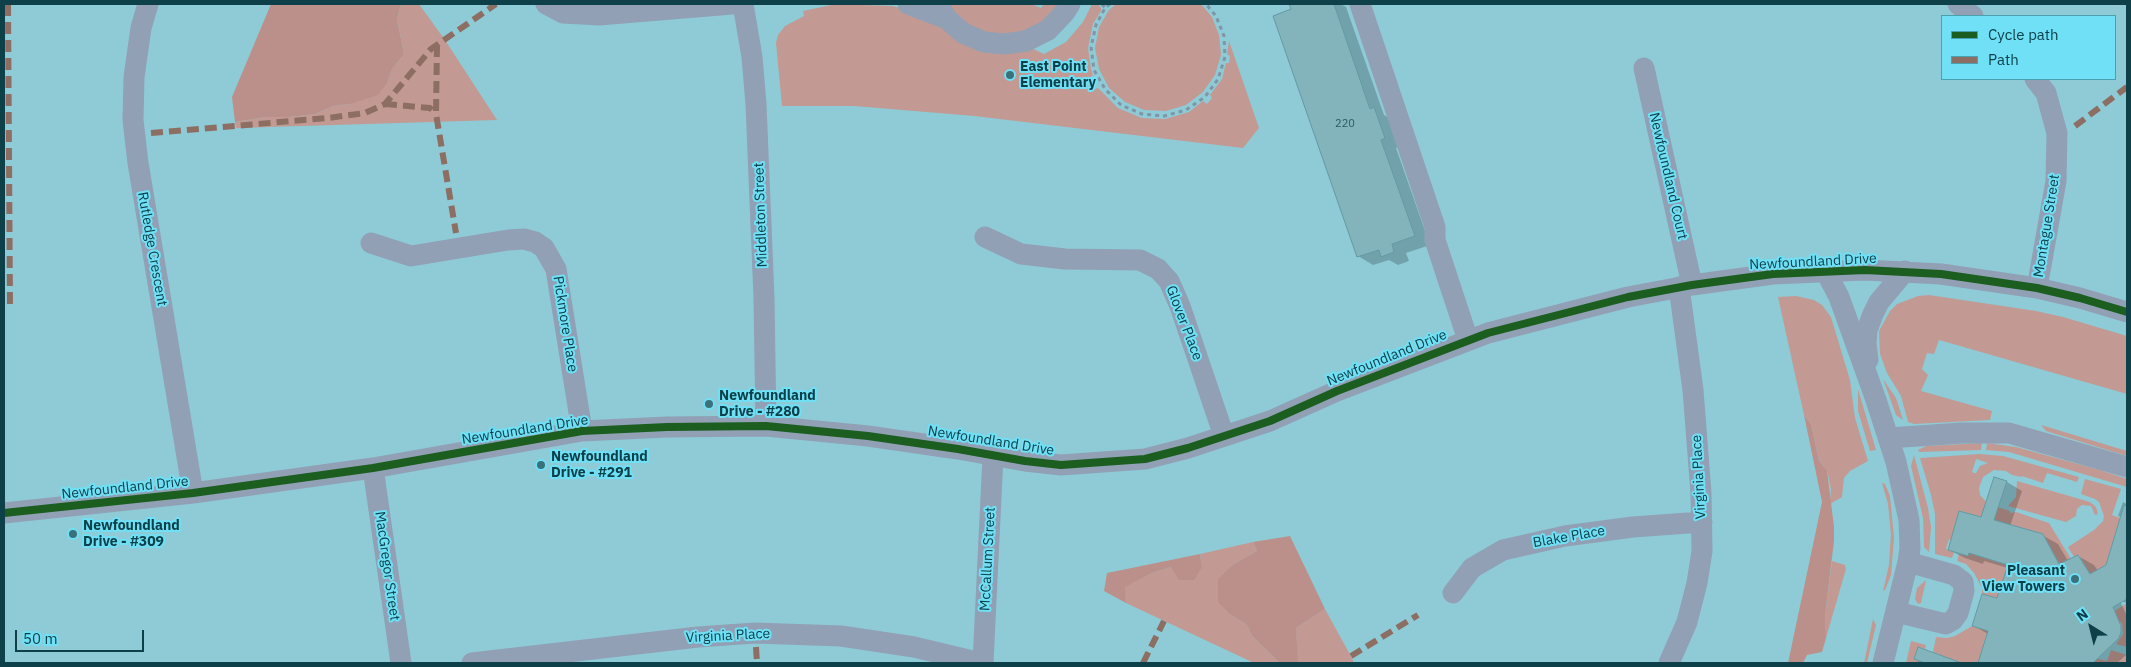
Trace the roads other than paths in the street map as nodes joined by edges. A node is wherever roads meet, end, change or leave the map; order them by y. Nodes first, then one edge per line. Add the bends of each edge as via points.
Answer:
1 (148, 4) edge
2 (546, 4) edge
3 (732, 4) edge
4 (743, 4) edge
5 (908, 4) edge
6 (1070, 4) edge
7 (1360, 4) edge
8 (1958, 4) edge
9 (943, 11) edge
10 (1972, 15) edge
11 (1644, 68) dead end
12 (2036, 80) edge
13 (985, 237) dead end
14 (371, 243) dead end
15 (1905, 271) junction
16 (1826, 272) junction
17 (1686, 286) junction
18 (2037, 288) junction
19 (2127, 312) edge
20 (1468, 340) junction
21 (1865, 370) junction
22 (766, 426) junction
23 (582, 431) junction
24 (1224, 436) junction
25 (1888, 438) junction
26 (993, 456) junction
27 (2127, 466) edge
28 (373, 468) junction
29 (193, 493) junction
30 (4, 513) edge
31 (1702, 522) junction
32 (1908, 562) junction
33 (1453, 593) dead end
34 (1896, 612) junction
35 (401, 663) edge
36 (472, 663) edge
37 (982, 663) edge
38 (1669, 663) edge
39 (1883, 663) edge

1 - 29 street, Rutledge Crescent via 134,77 133,120
2 - 3 street via 563,13 600,15
4 - 22 street, Middleton Street via 756,104
5 - 9 street
6 - 9 street via 1048,30 1026,41 1004,44 984,42 963,33
7 - 20 street via 1435,227 1435,240
8 - 10 street
11 - 17 street, Newfoundland Court
12 - 18 street, Montague Street via 2046,93 2057,133 2056,181
13 - 24 street, Glover Place via 1021,254 1065,259 1140,260 1158,268 1169,281 1180,306
14 - 23 street, Pickmore Place via 411,256 524,239 544,248 556,270
15 - 16 street, Newfoundland Drive
15 - 18 street, Newfoundland Drive
15 - 21 street via 1873,314 1867,330 1868,362
16 - 17 street, Newfoundland Drive via 1773,274
16 - 21 street via 1839,297
17 - 20 street, Newfoundland Drive via 1553,315
17 - 31 street, Virginia Place
18 - 19 street, Newfoundland Drive
20 - 24 street, Newfoundland Drive via 1270,421
21 - 25 street
22 - 23 street, Newfoundland Drive
22 - 26 street, Newfoundland Drive via 868,436
23 - 28 street, Newfoundland Drive
24 - 26 street, Newfoundland Drive via 1145,459 1093,464 1061,465
25 - 27 street via 1962,432 2009,433
25 - 32 street via 1906,501 1910,532
26 - 37 street, McCallum Street
28 - 29 street, Newfoundland Drive
28 - 35 street, MacGregor Street
29 - 30 street, Newfoundland Drive
31 - 33 street, Blake Place via 1565,536 1503,550 1472,568
31 - 38 street, Virginia Place via 1697,583 1687,622
32 - 34 street
32 - 34 street via 1954,575 1963,582 1964,591 1958,613 1946,624
34 - 39 street
36 - 37 street, Virginia Place via 698,637 798,633 914,647

